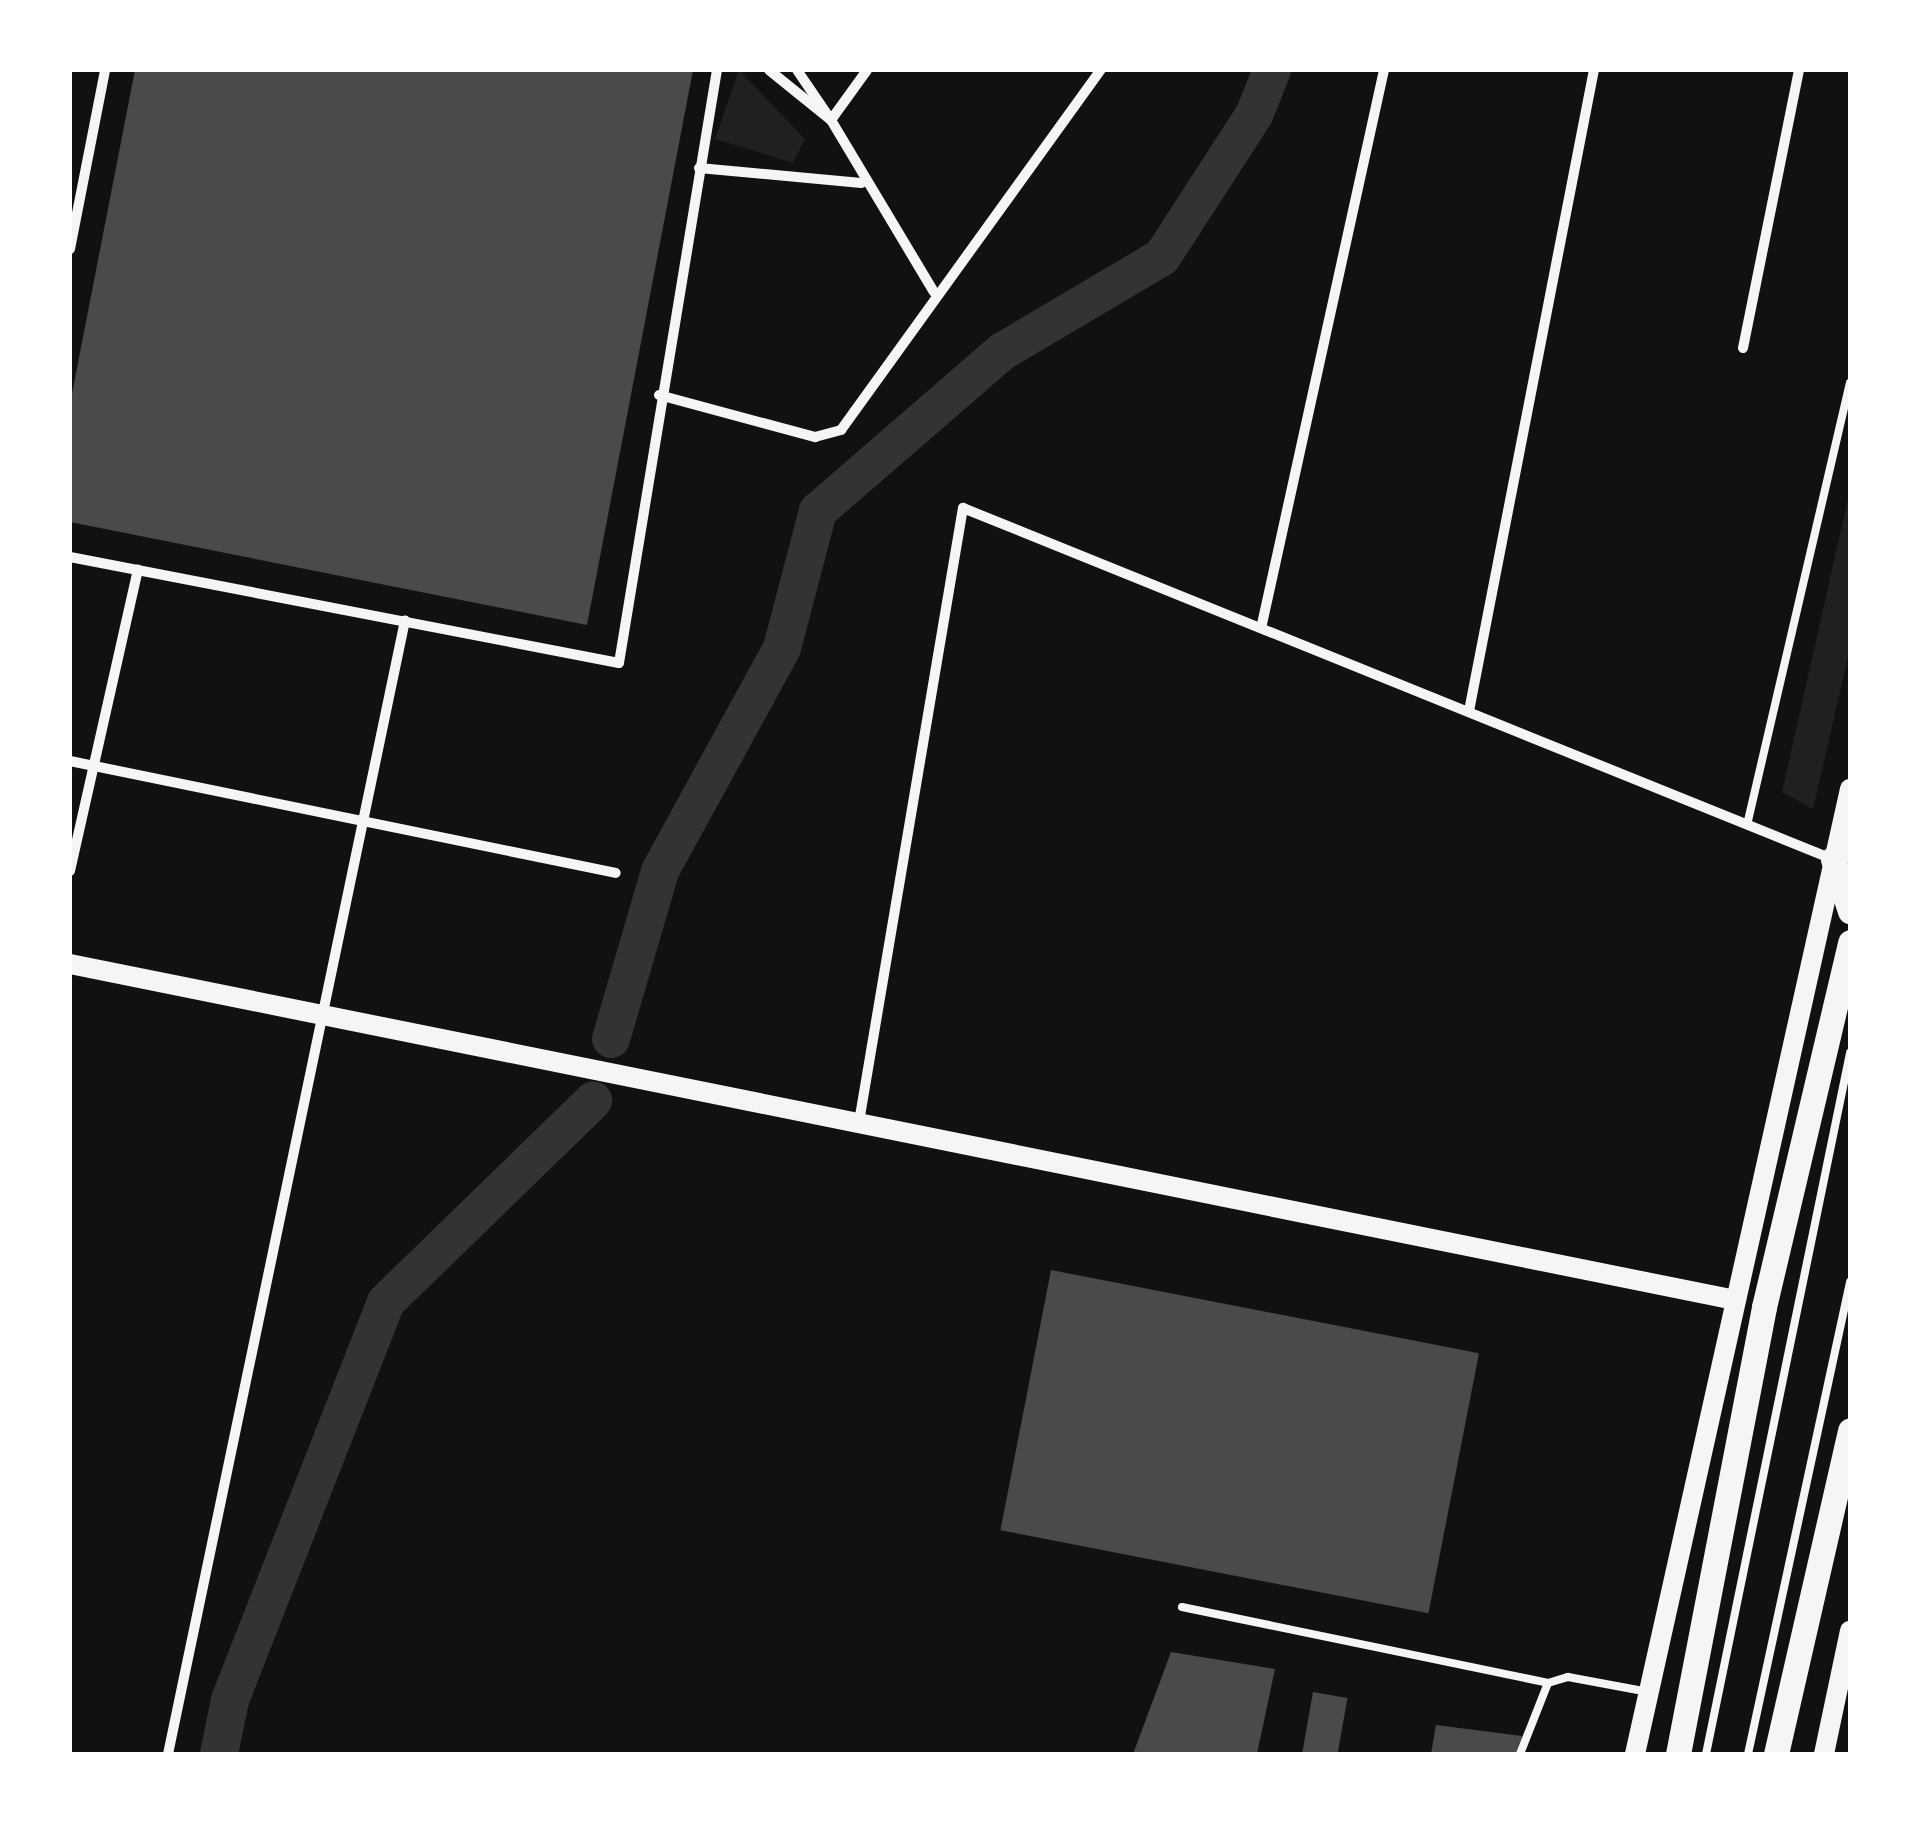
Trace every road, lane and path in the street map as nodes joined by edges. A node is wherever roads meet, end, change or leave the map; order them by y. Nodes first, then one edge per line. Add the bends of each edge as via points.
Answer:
1 (105, 70) edge
2 (717, 70) edge
3 (769, 70) edge
4 (797, 70) edge
5 (867, 70) edge
6 (1101, 70) edge
7 (1384, 70) edge
8 (1594, 70) edge
9 (1799, 70) edge
10 (831, 120) junction
11 (698, 168) junction
12 (861, 183) junction
13 (70, 249) edge
14 (934, 292) junction
15 (1743, 348) dead end
16 (1850, 382) edge
17 (659, 395) junction
18 (70, 558) edge
19 (138, 570) junction
20 (404, 621) junction
21 (1262, 624) junction
22 (1469, 711) junction
23 (70, 761) edge
24 (94, 766) junction
25 (1850, 789) edge
26 (363, 822) junction
27 (1747, 825) junction
28 (1850, 839) edge
29 (1833, 859) junction
30 (70, 872) edge
31 (616, 873) dead end
32 (1850, 911) edge
33 (1850, 942) edge
34 (70, 964) edge
35 (323, 1013) junction
36 (1850, 1053) edge
37 (859, 1122) junction
38 (1850, 1282) edge
39 (1730, 1299) junction
40 (1764, 1307) junction
41 (1793, 1312) junction
42 (1850, 1430) edge
43 (1182, 1607) dead end
44 (1850, 1632) edge
45 (1548, 1683) junction
46 (1648, 1692) junction
47 (168, 1754) edge
48 (1520, 1754) edge
49 (1636, 1754) edge
50 (1678, 1754) edge
51 (1706, 1754) edge
52 (1748, 1754) edge
53 (1776, 1754) edge
54 (1824, 1754) edge

1 - 13 street
2 - 11 street
3 - 10 street
4 - 10 street
5 - 10 street
6 - 14 street
7 - 21 street
8 - 22 street
9 - 15 street
10 - 12 street
11 - 12 street
11 - 17 street
12 - 14 street
14 - 17 street via 861,413 840,430 815,437
16 - 27 lane
17 - 20 street via 619,662
18 - 19 street
19 - 20 street
19 - 24 street
20 - 26 street
21 - 22 street
21 - 37 street via 963,508
22 - 27 street
23 - 24 street
24 - 26 street
24 - 30 street
25 - 29 main road
26 - 31 street
26 - 35 street
27 - 29 street
28 - 29 main road
29 - 32 main road
29 - 39 main road
33 - 40 main road
34 - 35 main road
35 - 37 main road
35 - 47 street
36 - 41 lane
37 - 39 main road
38 - 52 lane
39 - 40 street
39 - 46 main road
40 - 41 lane
40 - 50 main road
41 - 51 lane
42 - 53 main road
43 - 45 lane
44 - 54 main road
45 - 46 lane via 1568,1677
45 - 48 lane
46 - 49 main road

